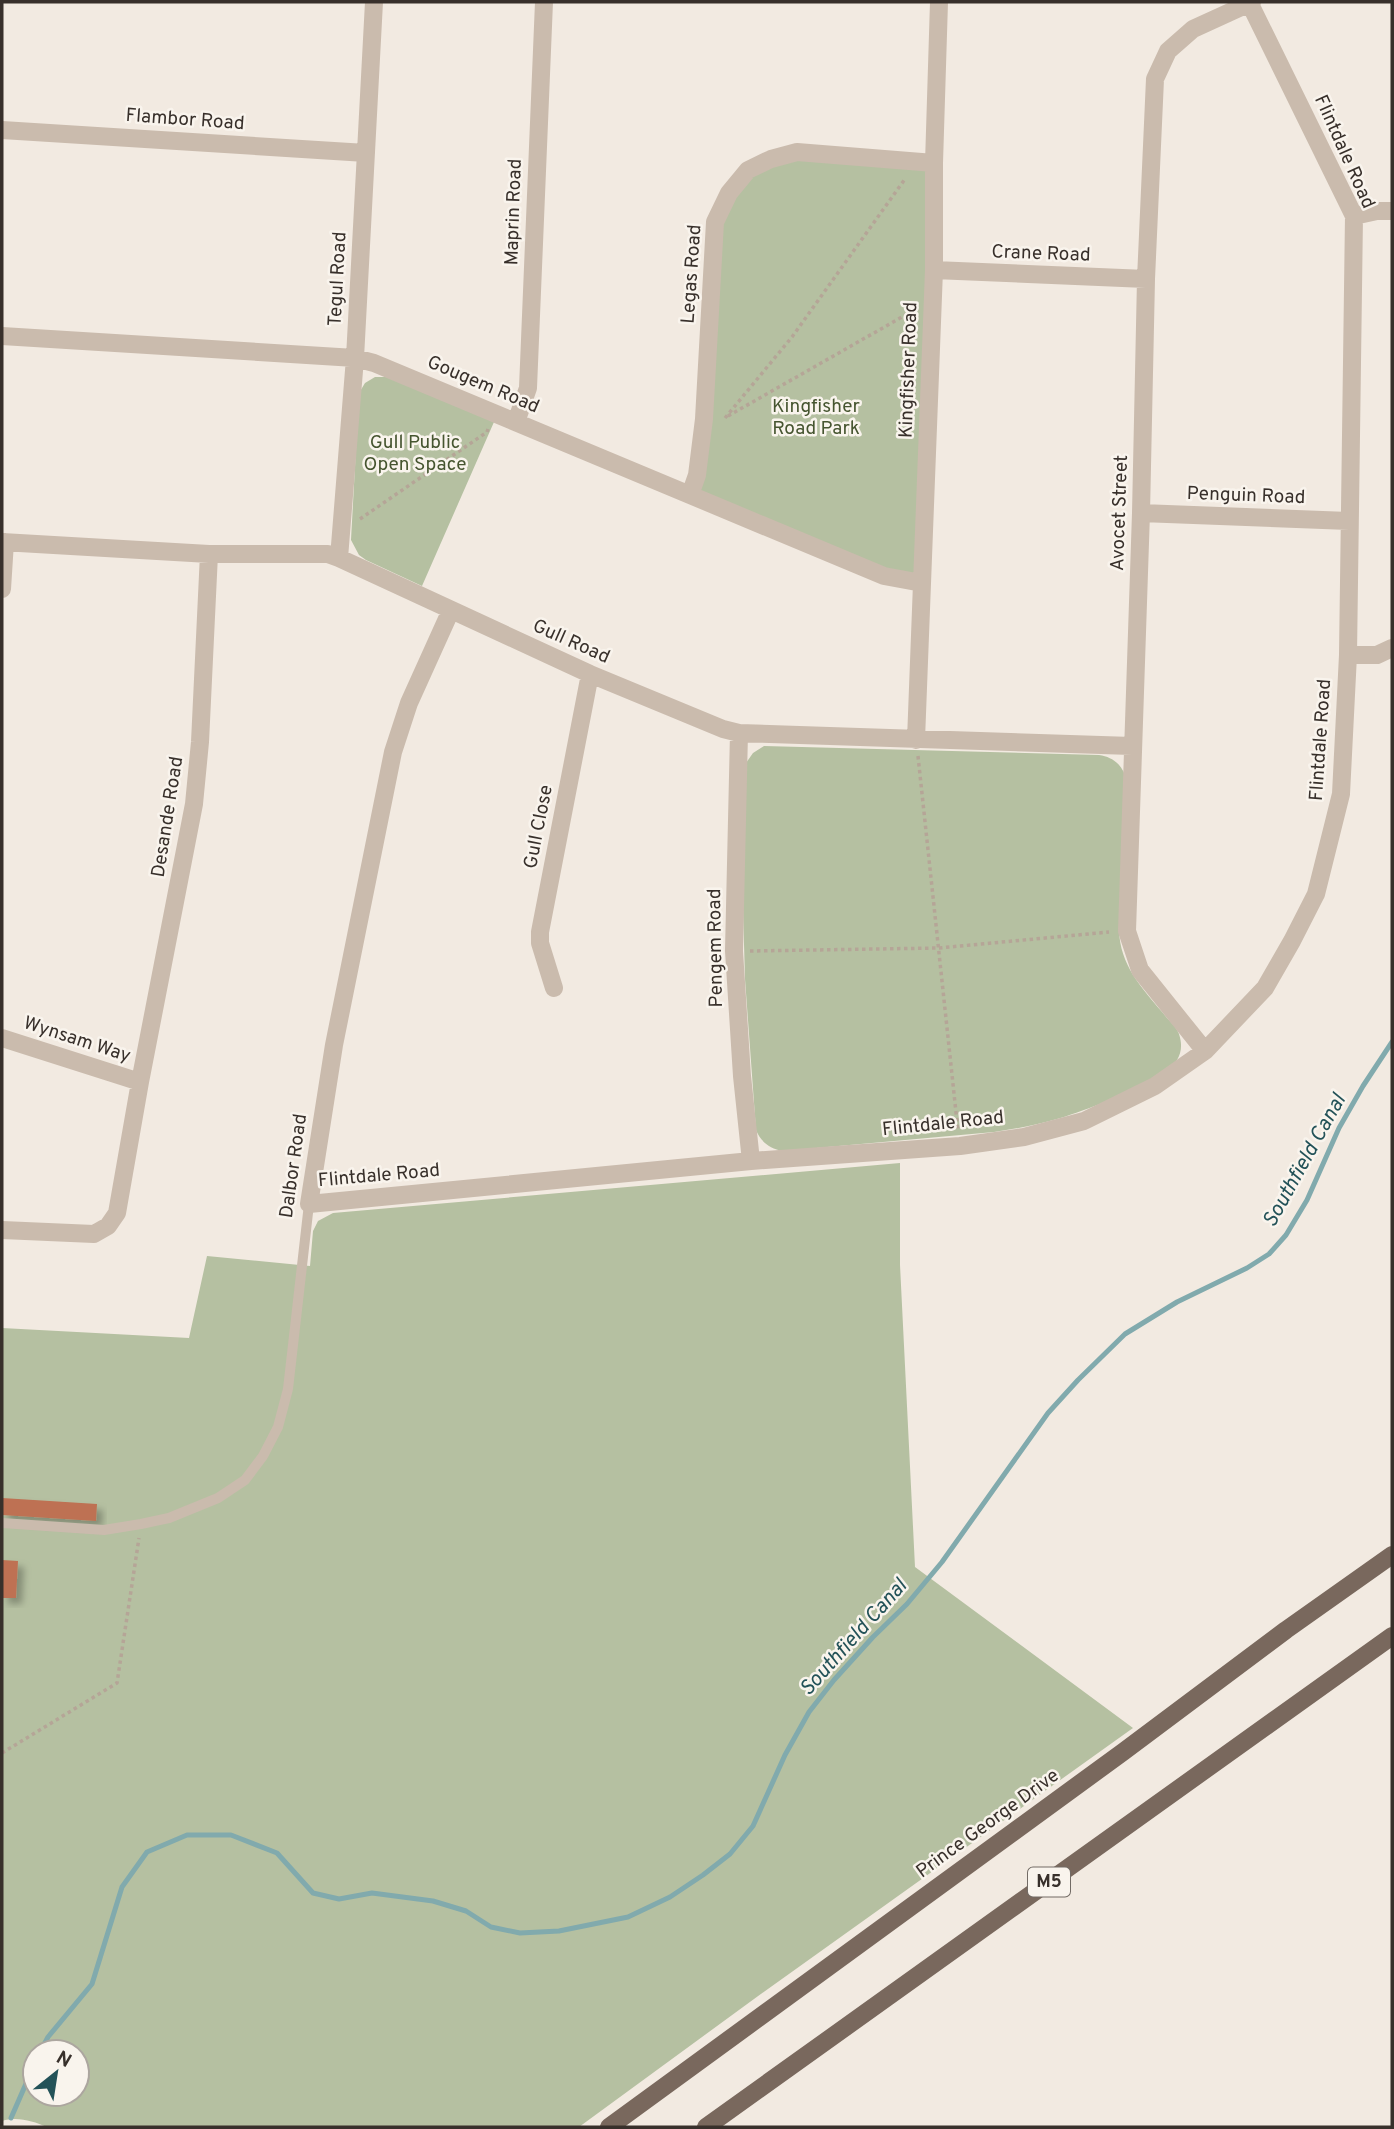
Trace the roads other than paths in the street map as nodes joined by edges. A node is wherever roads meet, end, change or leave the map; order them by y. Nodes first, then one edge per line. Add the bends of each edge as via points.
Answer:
1 (374, 2) edge
2 (544, 2) edge
3 (939, 2) edge
4 (1250, 2) edge
5 (2, 130) edge
6 (366, 152) junction
7 (934, 163) junction
8 (1392, 211) edge
9 (1354, 216) junction
10 (934, 270) junction
11 (1146, 279) junction
12 (2, 336) edge
13 (355, 358) junction
14 (516, 422) junction
15 (690, 495) junction
16 (1141, 513) junction
17 (1349, 521) junction
18 (3, 542) edge
19 (209, 555) junction
20 (339, 558) junction
21 (922, 583) junction
22 (2, 589) edge
23 (451, 610) junction
24 (1392, 648) edge
25 (1348, 655) junction
26 (590, 674) junction
27 (739, 733) junction
28 (916, 740) junction
29 (1132, 746) junction
30 (554, 988) dead end
31 (2, 1038) edge
32 (1205, 1051) junction
33 (140, 1082) junction
34 (751, 1161) junction
35 (309, 1204) junction
36 (2, 1230) edge
37 (2, 1523) edge
38 (1392, 1555) edge
39 (1392, 1636) edge
40 (609, 2127) edge
41 (706, 2127) edge

1 - 6 street, Tegul Road
2 - 14 street, Maprin Road via 528,388
3 - 7 street, Kingfisher Road
4 - 9 street, Flintdale Road
4 - 11 street, Avocet Street via 1194,29 1168,51 1155,79
5 - 6 street, Flambor Road
6 - 13 street, Tegul Road
7 - 10 street, Kingfisher Road
7 - 15 street, Legas Road via 797,152 748,170 729,193 715,222 704,419
8 - 9 street
9 - 17 street, Flintdale Road
10 - 11 street, Crane Road
10 - 21 street, Kingfisher Road
11 - 16 street, Avocet Street
12 - 13 street, Gougem Road
13 - 14 street, Gougem Road
13 - 20 street, Tegul Road
14 - 15 street, Gougem Road
15 - 21 street, Gougem Road via 884,576
16 - 17 street, Penguin Road
16 - 29 street, Avocet Street
17 - 25 street, Flintdale Road
18 - 19 street, Gull Road
18 - 22 street
19 - 20 street, Gull Road via 328,554
19 - 33 street, Desande Road via 196,792
20 - 23 street, Gull Road
21 - 28 street, Kingfisher Road
23 - 26 street, Gull Road
23 - 35 street, Dalbor Road via 409,703 393,752 334,1045
24 - 25 street via 1377,655
25 - 32 street, Flintdale Road via 1341,794 1316,894 1265,988
26 - 27 street, Gull Road
26 - 30 street, Gull Close via 540,932
27 - 28 street, Gull Road
27 - 34 street, Pengem Road via 734,951
28 - 29 street, Gull Road
29 - 32 street, Avocet Street via 1126,931 1140,970
31 - 33 street, Wynsam Way
32 - 34 street, Flintdale Road via 1155,1086 1084,1121 1024,1137
33 - 36 street, Desande Road via 117,1213 108,1226 94,1234
34 - 35 street, Flintdale Road
35 - 37 lane, Dalbor Road via 288,1389 278,1427 245,1479 218,1498 141,1524 104,1530
38 - 40 main road, Prince George Drive
39 - 41 main road, M5

